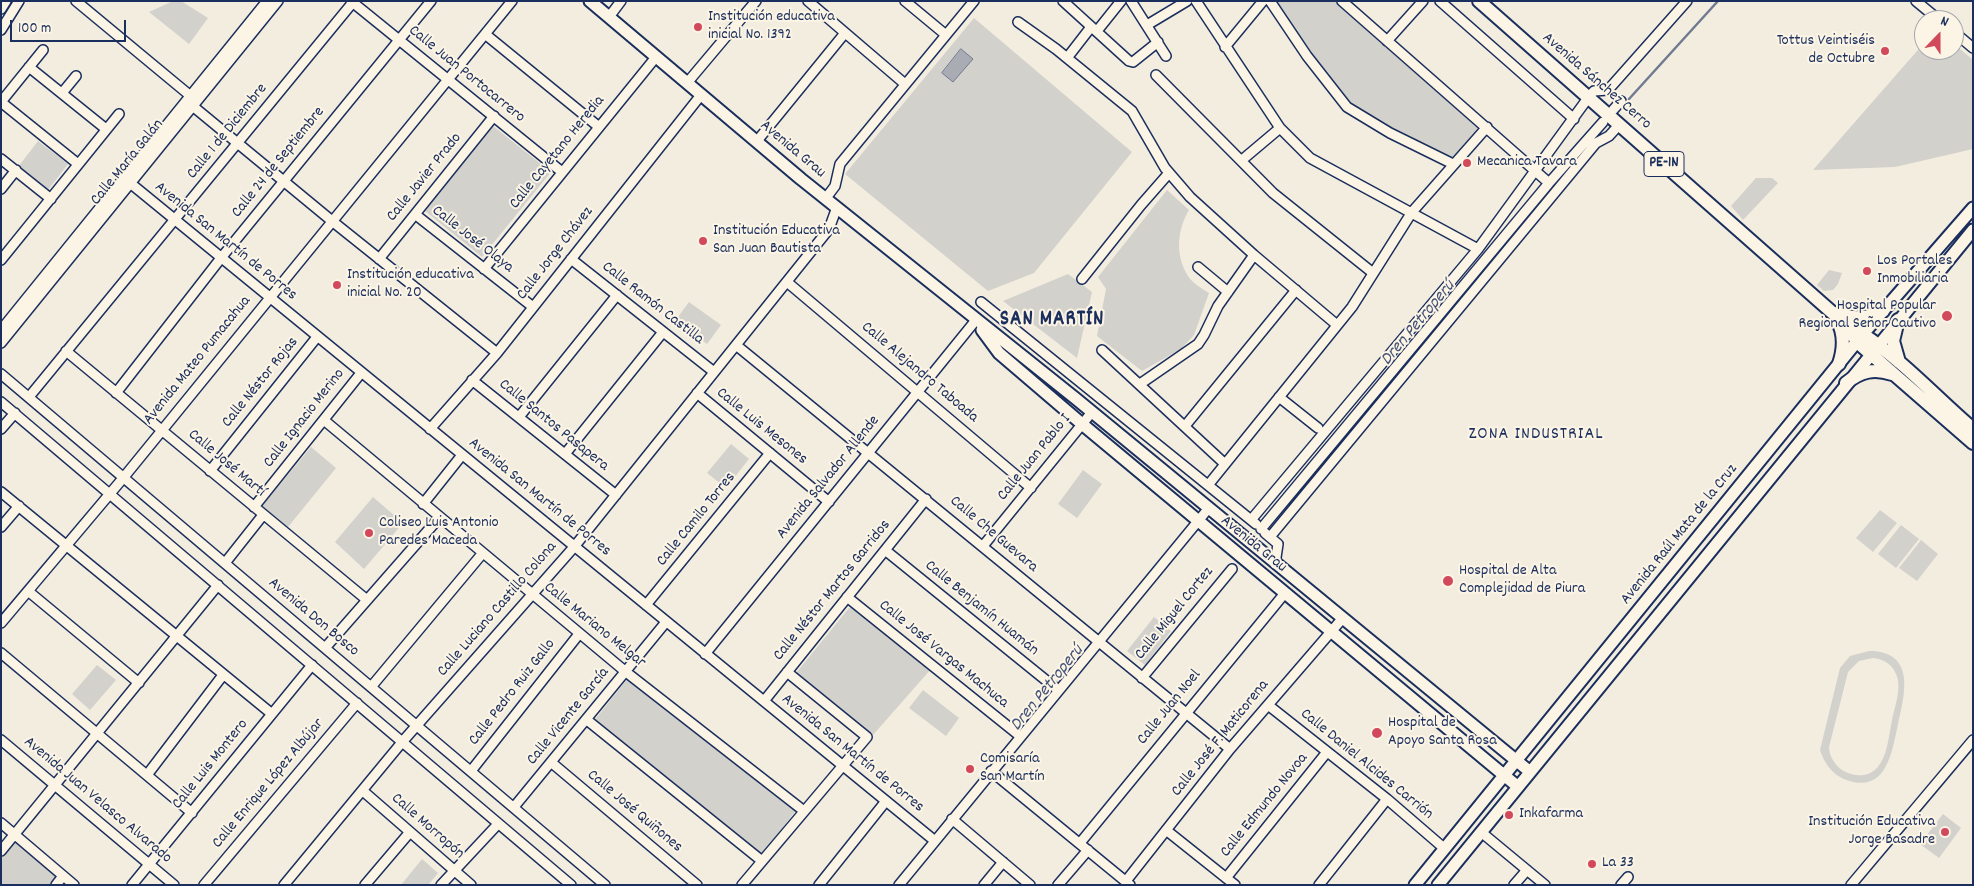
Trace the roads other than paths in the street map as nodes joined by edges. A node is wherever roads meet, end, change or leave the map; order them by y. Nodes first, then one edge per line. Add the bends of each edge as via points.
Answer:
1 (6, 1) edge
2 (20, 1) edge
3 (76, 1) edge
4 (267, 1) edge
5 (278, 1) edge
6 (431, 1) edge
7 (512, 1) edge
8 (621, 1) edge
9 (756, 1) edge
10 (808, 1) edge
11 (905, 1) edge
12 (974, 1) edge
13 (1062, 1) edge
14 (1121, 1) edge
15 (1131, 1) edge
16 (1187, 1) edge
17 (1196, 1) edge
18 (1263, 1) edge
19 (1270, 1) edge
20 (1342, 1) edge
21 (1423, 1) edge
22 (1440, 1) edge
23 (1687, 1) edge
24 (1916, 1) edge
25 (353, 2) edge
26 (1481, 2) edge
27 (595, 3) edge
28 (1, 9) edge
29 (1927, 10) edge
30 (609, 17) junction
31 (1018, 22) dead end
32 (1147, 25) junction
33 (1094, 29) junction
34 (1, 30) edge
35 (845, 33) junction
36 (485, 34) junction
37 (946, 35) junction
38 (399, 40) junction
39 (1387, 40) junction
40 (1158, 42) junction
41 (1225, 47) junction
42 (43, 50) dead end
43 (1166, 56) dead end
44 (656, 57) junction
45 (1066, 58) junction
46 (29, 67) junction
47 (1156, 75) dead end
48 (76, 76) dead end
49 (448, 80) junction
50 (687, 83) junction
51 (904, 84) junction
52 (62, 93) junction
53 (701, 95) junction
54 (1588, 98) junction
55 (189, 100) junction
56 (1621, 101) dead end
57 (1, 102) edge
58 (1614, 110) dead end
59 (119, 114) dead end
60 (494, 116) junction
61 (1574, 119) junction
62 (1603, 122) dead end
63 (1619, 125) junction
64 (599, 127) junction
65 (1487, 127) junction
66 (1280, 128) junction
67 (106, 130) junction
68 (757, 141) junction
69 (237, 144) junction
70 (1, 158) edge
71 (1242, 160) junction
72 (78, 164) junction
73 (1453, 164) junction
74 (16, 170) junction
75 (1534, 171) junction
76 (562, 172) junction
77 (1169, 174) junction
78 (127, 181) junction
79 (284, 181) junction
80 (1549, 183) junction
81 (1, 189) edge
82 (51, 198) junction
83 (826, 198) junction
84 (837, 207) junction
85 (1973, 208) edge
86 (1412, 212) junction
87 (416, 215) junction
88 (174, 220) junction
89 (332, 221) junction
90 (1973, 230) edge
91 (1478, 249) junction
92 (4, 250) edge
93 (1936, 250) junction
94 (1254, 255) junction
95 (221, 258) junction
96 (380, 259) junction
97 (571, 259) junction
98 (1, 260) edge
99 (1198, 267) dead end
100 (484, 269) junction
101 (1938, 272) junction
102 (1373, 273) junction
103 (1082, 279) dead end
104 (787, 282) junction
105 (1296, 290) junction
106 (1228, 292) junction
107 (617, 295) junction
108 (269, 298) junction
109 (981, 302) dead end
110 (533, 307) junction
111 (1883, 311) junction
112 (1832, 313) junction
113 (976, 320) junction
114 (1898, 320) junction
115 (1337, 325) junction
116 (1, 330) edge
117 (663, 332) junction
118 (317, 337) junction
119 (1860, 338) junction
120 (1, 343) edge
121 (736, 344) junction
122 (1102, 350) dead end
123 (1874, 350) junction
124 (66, 351) junction
125 (497, 353) junction
126 (1839, 364) junction
127 (1897, 370) junction
128 (714, 372) junction
129 (361, 373) junction
130 (1, 374) edge
131 (472, 380) junction
132 (1846, 383) junction
133 (1140, 384) junction
134 (918, 392) junction
135 (116, 393) junction
136 (697, 393) junction
137 (29, 397) junction
138 (1279, 397) junction
139 (1, 402) edge
140 (1092, 412) junction
141 (14, 413) junction
142 (519, 417) junction
143 (325, 420) junction
144 (1082, 424) junction
145 (1185, 426) junction
146 (1318, 428) dead end
147 (1, 429) edge
148 (430, 429) junction
149 (1973, 429) edge
150 (161, 430) junction
151 (1973, 443) edge
152 (869, 452) junction
153 (565, 454) junction
154 (770, 454) junction
155 (462, 455) junction
156 (1225, 464) junction
157 (210, 471) junction
158 (124, 477) junction
159 (1208, 484) junction
160 (1031, 488) junction
161 (1, 492) edge
162 (109, 493) junction
163 (616, 495) junction
164 (926, 499) junction
165 (829, 502) junction
166 (423, 504) junction
167 (19, 506) junction
168 (254, 507) junction
169 (1208, 509) junction
170 (263, 514) junction
171 (440, 518) junction
172 (1251, 520) junction
173 (1198, 521) junction
174 (1, 527) edge
175 (1261, 529) junction
176 (1270, 537) junction
177 (66, 546) junction
178 (983, 546) junction
179 (574, 547) junction
180 (885, 550) junction
181 (482, 554) junction
182 (225, 563) junction
183 (1275, 564) junction
184 (1232, 569) dead end
185 (218, 585) junction
186 (28, 591) junction
187 (1285, 592) junction
188 (532, 594) junction
189 (847, 597) junction
190 (367, 600) junction
191 (646, 605) junction
192 (1342, 619) junction
193 (666, 622) junction
194 (1, 623) edge
195 (1331, 632) junction
196 (579, 634) junction
197 (176, 637) junction
198 (1098, 642) junction
199 (325, 648) junction
200 (1, 653) edge
201 (706, 654) junction
202 (312, 664) junction
203 (626, 672) junction
204 (787, 672) junction
205 (223, 675) junction
206 (1142, 678) junction
207 (139, 683) junction
208 (371, 687) junction
209 (1058, 690) junction
210 (764, 701) junction
211 (357, 703) junction
212 (1268, 704) junction
213 (1185, 713) junction
214 (272, 714) junction
215 (587, 720) junction
216 (417, 726) junction
217 (98, 734) junction
218 (1020, 736) junction
219 (1, 740) edge
220 (1973, 740) edge
221 (403, 741) junction
222 (1230, 749) junction
223 (1327, 752) junction
224 (1516, 762) junction
225 (552, 763) junction
226 (842, 765) junction
227 (471, 771) junction
228 (991, 771) junction
229 (1529, 771) junction
230 (147, 775) junction
231 (1504, 776) junction
232 (56, 786) junction
233 (1518, 786) junction
234 (362, 791) junction
235 (1387, 799) junction
236 (886, 801) junction
237 (514, 807) junction
238 (804, 810) junction
239 (192, 812) junction
240 (952, 819) junction
241 (1, 823) edge
242 (498, 824) junction
243 (1166, 830) junction
244 (410, 832) junction
245 (1481, 832) junction
246 (15, 834) junction
247 (935, 841) junction
248 (1080, 843) junction
249 (1445, 849) junction
250 (1088, 850) junction
251 (1, 851) edge
252 (762, 860) junction
253 (1003, 862) junction
254 (149, 864) junction
255 (454, 870) junction
256 (1527, 870) junction
257 (63, 876) junction
258 (1628, 876) dead end
259 (1226, 878) junction
260 (1128, 883) edge
261 (56, 885) edge
262 (74, 885) edge
263 (132, 885) edge
264 (174, 885) edge
265 (204, 885) edge
266 (284, 885) edge
267 (365, 885) edge
268 (441, 885) edge
269 (472, 885) edge
270 (571, 885) edge
271 (605, 885) edge
272 (697, 885) edge
273 (742, 885) edge
274 (818, 885) edge
275 (899, 885) edge
276 (984, 885) edge
277 (1030, 885) edge
278 (1058, 885) edge
279 (1235, 885) edge
280 (1319, 885) edge
281 (1415, 885) edge
282 (1438, 885) edge
283 (1514, 885) edge
284 (1545, 885) edge
285 (1621, 885) edge
286 (1851, 885) edge

1 - 28 street
2 - 34 street
3 - 55 street
4 - 55 street, Calle María Galán
5 - 55 street, Calle María Galán
6 - 38 street, Calle 24 de Septiembre
7 - 36 street, Avenida Mateo Pumacahua
8 - 30 street
9 - 50 street
10 - 35 street
11 - 37 street
12 - 37 street
13 - 33 street
14 - 33 street
15 - 32 street
16 - 32 street
17 - 41 street
18 - 41 street
19 - 73 street via 1347,107 1390,133
20 - 39 street
21 - 39 street
22 - 61 street
23 - 54 street via 1608,90 1594,91
24 - 29 street
25 - 38 street, Calle Juan Portocarrero
25 - 69 street, Calle 1 de Diciembre
26 - 54 highway, Avenida Sánchez Cerro / PE-1N
27 - 30 main road, Avenida Grau
30 - 44 main road, Avenida Grau
31 - 45 street
32 - 40 street
33 - 40 street via 1133,62
33 - 45 street
35 - 51 street
35 - 68 street
36 - 49 street, Avenida Mateo Pumacahua
36 - 64 street
37 - 51 street
38 - 49 street, Calle Juan Portocarrero
38 - 79 street, Calle 24 de Septiembre
39 - 65 street
40 - 43 street
41 - 66 street
42 - 46 street
44 - 50 main road, Avenida Grau
44 - 64 street, Calle Cayetano Heredia
45 - 77 street via 1132,110
46 - 52 street
46 - 57 street
47 - 71 street
48 - 52 street
49 - 60 street, Calle Juan Portocarrero
49 - 89 street, Avenida Mateo Pumacahua
50 - 53 main road, Avenida Grau
51 - 83 street via 840,164 834,186
52 - 67 street
53 - 68 main road, Avenida Grau
53 - 97 street, Calle Jorge Chávez
54 - 61 street
54 - 63 highway, Avenida Sánchez Cerro / PE-1N
55 - 69 street
55 - 78 street, Calle María Galán
56 - 58 street
57 - 72 street
59 - 67 street
60 - 76 street, Calle Juan Portocarrero
60 - 87 street, Calle Javier Prado
61 - 75 street
62 - 80 street
63 - 112 highway, Avenida Sánchez Cerro / PE-1N
63 - 176 street via 1596,143
64 - 76 street, Calle Cayetano Heredia
65 - 73 street
65 - 75 street
66 - 71 street
66 - 86 street via 1316,162
67 - 72 street
68 - 83 main road, Avenida Grau
69 - 79 street
69 - 88 street, Calle 1 de Diciembre
70 - 74 street
71 - 102 street via 1274,193
72 - 82 street
73 - 86 street
74 - 81 street
74 - 82 street
75 - 80 street
75 - 91 street
76 - 100 street, Calle Cayetano Heredia
77 - 94 street
77 - 103 street
78 - 88 street, Avenida San Martín de Porres
78 - 116 street, Calle María Galán
78 - 120 street, Calle María Galán
79 - 89 street
79 - 95 street, Calle 24 de Septiembre
80 - 175 street
82 - 92 street
83 - 84 main road, Avenida Grau
84 - 104 street, Calle Luciano Castillo Colona via 829,229
84 - 113 main road, Avenida Grau
85 - 93 main road, Avenida Raúl Mata de la Cruz
86 - 91 street
86 - 102 street
87 - 96 street, Calle Javier Prado
87 - 100 street, Calle José Olaya
88 - 95 street, Avenida San Martín de Porres
88 - 124 street, Calle 1 de Diciembre
89 - 96 street
89 - 108 street, Avenida Mateo Pumacahua
90 - 101 main road, Avenida Raúl Mata de la Cruz
91 - 172 street
92 - 98 street
93 - 101 main road via 1920,281 1927,281
93 - 111 main road, Avenida Raúl Mata de la Cruz
94 - 105 street
94 - 106 street
95 - 108 street, Avenida San Martín de Porres
95 - 135 street, Calle 24 de Septiembre
96 - 125 street
97 - 107 street, Calle Ramón Castilla
97 - 110 street, Calle Jorge Chávez
99 - 106 street
100 - 110 street, Calle José Olaya
101 - 114 main road, Avenida Raúl Mata de la Cruz
102 - 115 street
104 - 121 street, Calle Luciano Castillo Colona
104 - 134 street, Calle Alejandro Taboada
105 - 115 street
105 - 145 street
106 - 133 street via 1198,344
107 - 117 street, Calle Ramón Castilla
107 - 142 street
108 - 118 street, Avenida San Martín de Porres
108 - 150 street, Avenida Mateo Pumacahua
109 - 159 street
110 - 125 street, Calle Jorge Chávez
111 - 112 highway via 1861,318
111 - 119 main road, Avenida Raúl Mata de la Cruz
112 - 119 highway, Avenida Sánchez Cerro / PE-1N
112 - 126 highway via 1842,330 1844,345
113 - 134 street, Avenida Salvador Allende
113 - 140 main road, Avenida Grau
113 - 144 main road, Avenida Grau via 999,353
114 - 123 main road, Avenida Raúl Mata de la Cruz
114 - 127 highway via 1893,341
115 - 138 street
117 - 128 street, Calle Ramón Castilla
117 - 153 street
118 - 129 street, Avenida San Martín de Porres
118 - 157 street, Calle Néstor Rojas
119 - 123 highway, Avenida Sánchez Cerro / PE-1N
119 - 126 main road, Avenida Raúl Mata de la Cruz
121 - 128 street, Calle Luciano Castillo Colona
121 - 152 street, Calle Che Guevara
122 - 133 street
123 - 127 highway, Avenida Sánchez Cerro / PE-1N
123 - 132 main road, Avenida Raúl Mata de la Cruz
124 - 135 street, Calle José Martí
124 - 137 street, Calle 1 de Diciembre
125 - 131 street, Calle Jorge Chávez
126 - 224 main road, Avenida Raúl Mata de la Cruz
127 - 132 highway via 1867,371
127 - 149 highway, Avenida Sánchez Cerro / PE-1N
127 - 151 highway, Avenida Sánchez Cerro / PE-1N
128 - 136 street, Calle Luciano Castillo Colona
129 - 143 street, Calle Ignacio Merino
129 - 148 street, Avenida San Martín de Porres
130 - 137 street, Avenida Don Bosco
131 - 142 street, Calle Santos Pasapera
131 - 148 street, Calle Jorge Chávez
132 - 229 main road, Avenida Raúl Mata de la Cruz
133 - 145 street
134 - 152 street, Avenida Salvador Allende
134 - 160 street, Calle Alejandro Taboada
135 - 150 street, Calle José Martí
136 - 154 street, Calle Luis Mesones
136 - 163 street, Calle Luciano Castillo Colona
137 - 158 street, Avenida Don Bosco
138 - 146 street
138 - 156 street
139 - 141 street
140 - 144 street, Calle Juan Pablo I
140 - 169 main road, Avenida Grau
141 - 147 street
141 - 162 street
142 - 153 street, Calle Santos Pasapera
143 - 166 street, Calle Mariano Melgar
143 - 168 street, Calle Ignacio Merino
144 - 160 street, Calle Juan Pablo I
144 - 173 main road, Avenida Grau
145 - 156 street
148 - 155 street, Avenida San Martín de Porres
150 - 157 street, Calle José Martí
150 - 158 street, Avenida Mateo Pumacahua
152 - 164 street, Calle Che Guevara
152 - 165 street, Avenida Salvador Allende
153 - 163 street, Calle Santos Pasapera
154 - 165 street, Calle Luis Mesones
154 - 191 street, Calle Camilo Torres
155 - 166 street
155 - 179 street, Avenida San Martín de Porres
156 - 159 street
157 - 168 street, Calle José Martí
158 - 162 street, Avenida Mateo Pumacahua
158 - 182 street, Avenida Don Bosco
159 - 172 street
160 - 178 street, Calle Juan Pablo I
161 - 167 street
162 - 177 street, Avenida Mateo Pumacahua
162 - 185 street
163 - 179 street, Calle Luciano Castillo Colona
164 - 178 street, Calle Che Guevara
164 - 180 street, Calle Néstor Martos Garridos
165 - 201 street, Avenida Salvador Allende
166 - 171 street, Calle Mariano Melgar
167 - 174 street
167 - 177 street
168 - 170 street, Calle José Martí
169 - 173 street
169 - 183 main road, Avenida Grau
170 - 182 street
170 - 190 street, Calle José Martí
171 - 181 street, Calle Mariano Melgar
171 - 190 street
172 - 175 street
173 - 187 main road, Avenida Grau
173 - 198 street
175 - 176 street
176 - 183 street via 1278,544
177 - 186 street, Avenida Mateo Pumacahua
177 - 197 street
178 - 198 street, Calle Che Guevara
179 - 188 street, Calle Luciano Castillo Colona
179 - 191 street, Avenida San Martín de Porres
180 - 189 street, Calle Néstor Martos Garridos
180 - 209 street, Calle Benjamín Huamán
181 - 188 street, Calle Mariano Melgar
181 - 208 street
182 - 199 street, Avenida Don Bosco
183 - 192 main road, Avenida Grau
184 - 206 street, Calle Miguel Cortez
185 - 197 street
185 - 202 street
186 - 194 street, Avenida Mateo Pumacahua
186 - 207 street
187 - 195 main road, Avenida Grau
187 - 213 street, Calle Juan Noel
188 - 196 street, Calle Mariano Melgar
188 - 216 street, Calle Luciano Castillo Colona
189 - 204 street, Calle Néstor Martos Garridos
189 - 218 street, Calle José Vargas Machuca
190 - 199 street
191 - 193 street, Avenida San Martín de Porres
192 - 195 street, Calle José F. Maticorena
192 - 224 main road, Avenida Grau
193 - 201 street, Avenida San Martín de Porres
193 - 203 street, Calle Vicente García
195 - 212 street, Calle José F. Maticorena
195 - 231 main road, Avenida Grau
196 - 203 street, Calle Mariano Melgar
196 - 227 street, Calle Pedro Ruiz Gallo
197 - 205 street
197 - 207 street
198 - 206 street, Calle Che Guevara
198 - 209 street
199 - 208 street, Avenida Don Bosco
200 - 217 street
201 - 210 street, Avenida San Martín de Porres
202 - 211 street
202 - 214 street, Calle Luis Montero
203 - 215 street, Calle Vicente García
203 - 238 street, Calle Mariano Melgar
204 - 210 street, Calle Néstor Martos Garridos
204 - 226 street via 867,736
205 - 214 street
205 - 230 street
206 - 213 street, Calle Che Guevara
207 - 217 street
208 - 216 street, Avenida Don Bosco
209 - 218 street
210 - 226 street, Avenida San Martín de Porres
211 - 221 street
211 - 265 street, Calle Enrique López Albújar
212 - 222 street, Calle José F. Maticorena
212 - 223 street, Calle Daniel Alcides Carrión
213 - 222 street, Calle Che Guevara
213 - 248 street, Calle Juan Noel
214 - 239 street, Calle Luis Montero
215 - 225 street, Calle Vicente García
215 - 252 street
216 - 221 street, Calle Luciano Castillo Colona
216 - 227 street, Avenida Don Bosco
217 - 230 street
217 - 232 street
218 - 228 street
219 - 232 street, Avenida Juan Velasco Alvarado
220 - 286 street
221 - 234 street, Calle Luciano Castillo Colona
221 - 242 street
222 - 243 street, Calle José F. Maticorena
223 - 235 street, Calle Daniel Alcides Carrión
223 - 259 street, Calle Edmundo Novoa
224 - 229 main road, Avenida Grau
224 - 231 main road, Avenida Raúl Mata de la Cruz
225 - 237 street, Calle Vicente García
225 - 272 street, Calle José Quiñones
226 - 236 street, Avenida San Martín de Porres
226 - 238 street
227 - 237 street, Avenida Don Bosco
228 - 240 street
228 - 248 street
229 - 233 main road, Avenida Raúl Mata de la Cruz
230 - 239 street
231 - 233 main road, Avenida Grau
231 - 249 main road, Avenida Raúl Mata de la Cruz
232 - 246 street
232 - 254 street, Avenida Juan Velasco Alvarado
233 - 245 main road, Avenida Raúl Mata de la Cruz
234 - 244 street, Calle Morropón
234 - 266 street, Calle Luciano Castillo Colona
235 - 249 street, Calle Daniel Alcides Carrión
235 - 280 street
236 - 247 street, Avenida San Martín de Porres
236 - 274 street
237 - 271 street, Avenida Don Bosco
238 - 252 street
239 - 254 street, Calle Luis Montero
240 - 247 street
240 - 253 street
241 - 246 street
242 - 255 street
242 - 270 street
243 - 259 street
243 - 260 street, Calle José F. Maticorena
244 - 255 street, Calle Morropón
244 - 267 street
245 - 256 street
245 - 282 main road, Avenida Raúl Mata de la Cruz
246 - 251 street
246 - 257 street
247 - 275 street
248 - 250 street
249 - 281 main road, Avenida Raúl Mata de la Cruz
250 - 260 street
250 - 278 street
252 - 273 street
253 - 276 street
253 - 277 street
254 - 263 street, Calle Luis Montero
254 - 264 street, Avenida Juan Velasco Alvarado
255 - 268 street
255 - 269 street, Calle Morropón
256 - 283 street
256 - 284 street
257 - 261 street
257 - 262 street
258 - 285 street
259 - 279 street

